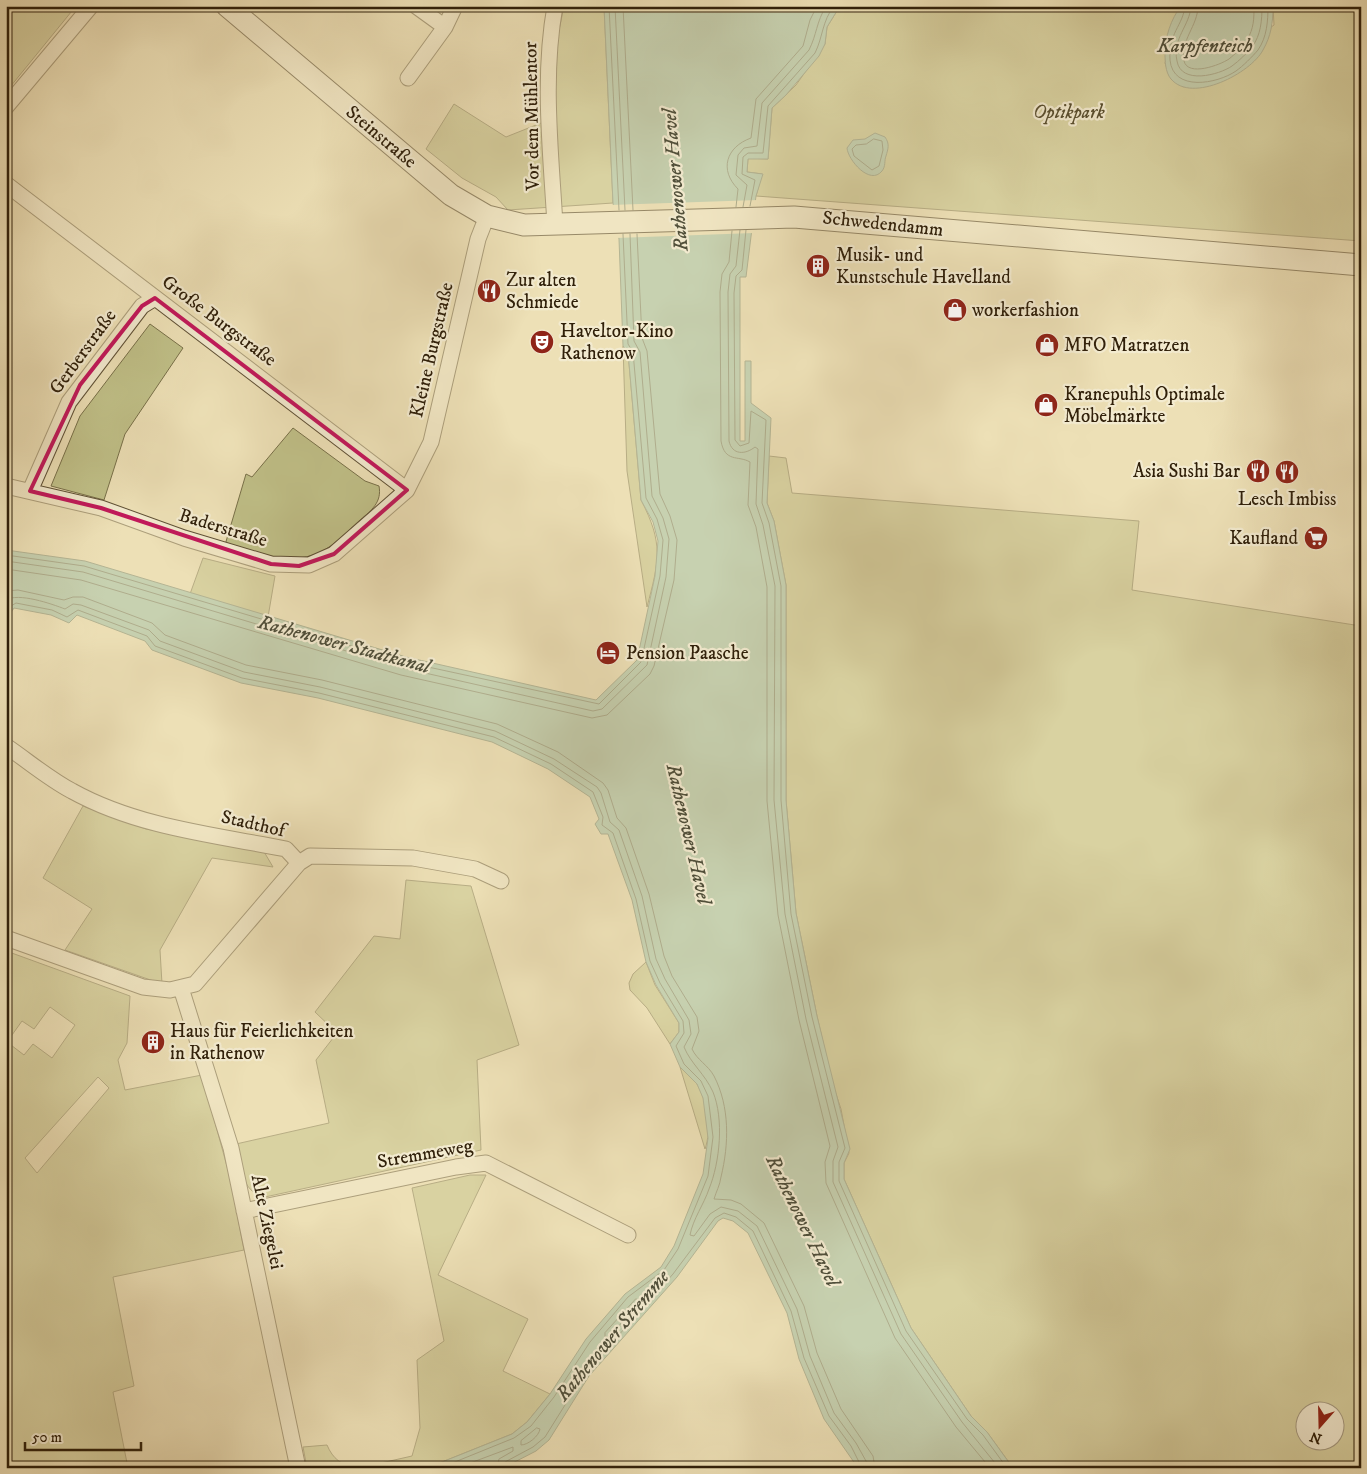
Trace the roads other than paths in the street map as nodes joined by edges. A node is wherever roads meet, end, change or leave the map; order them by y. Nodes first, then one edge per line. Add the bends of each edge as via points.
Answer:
1 (91, 6) edge
2 (227, 6) edge
3 (416, 6) edge
4 (455, 6) edge
5 (555, 6) edge
6 (445, 27) junction
7 (408, 78) dead end
8 (6, 107) edge
9 (6, 184) edge
10 (487, 216) junction
11 (555, 225) junction
12 (1361, 265) edge
13 (155, 298) junction
14 (6, 486) edge
15 (407, 490) junction
16 (30, 491) junction
17 (6, 746) edge
18 (299, 863) junction
19 (500, 881) dead end
20 (6, 938) edge
21 (181, 988) junction
22 (244, 1210) junction
23 (628, 1236) dead end
24 (298, 1468) edge

1 - 8 street
2 - 10 main road, Steinstraße via 444,190
3 - 6 street
4 - 6 street
5 - 11 street, Vor dem Mühlentor via 550,34 548,116
6 - 7 street
9 - 13 street, Große Burgstraße
10 - 11 main road, Steinstraße via 524,225
10 - 15 street, Kleine Burgstraße via 478,240 431,442
11 - 12 main road, Schwedendamm via 772,216 825,218 1001,236
13 - 15 street, Große Burgstraße
13 - 16 street, Gerberstraße via 142,306 76,391
14 - 16 street, Baderstraße
15 - 16 street, Baderstraße via 334,554 320,562 299,566 271,564 184,538 101,508
17 - 18 street, Stadthof via 72,791 120,812 148,821 286,849
18 - 19 street, Stadthof via 310,856 322,855 413,858 475,868
18 - 21 street via 196,984
20 - 21 street via 143,987 158,990
21 - 22 street, Alte Ziegelei via 231,1148
22 - 23 street, Stremmeweg via 456,1167 486,1164
22 - 24 street, Alte Ziegelei

